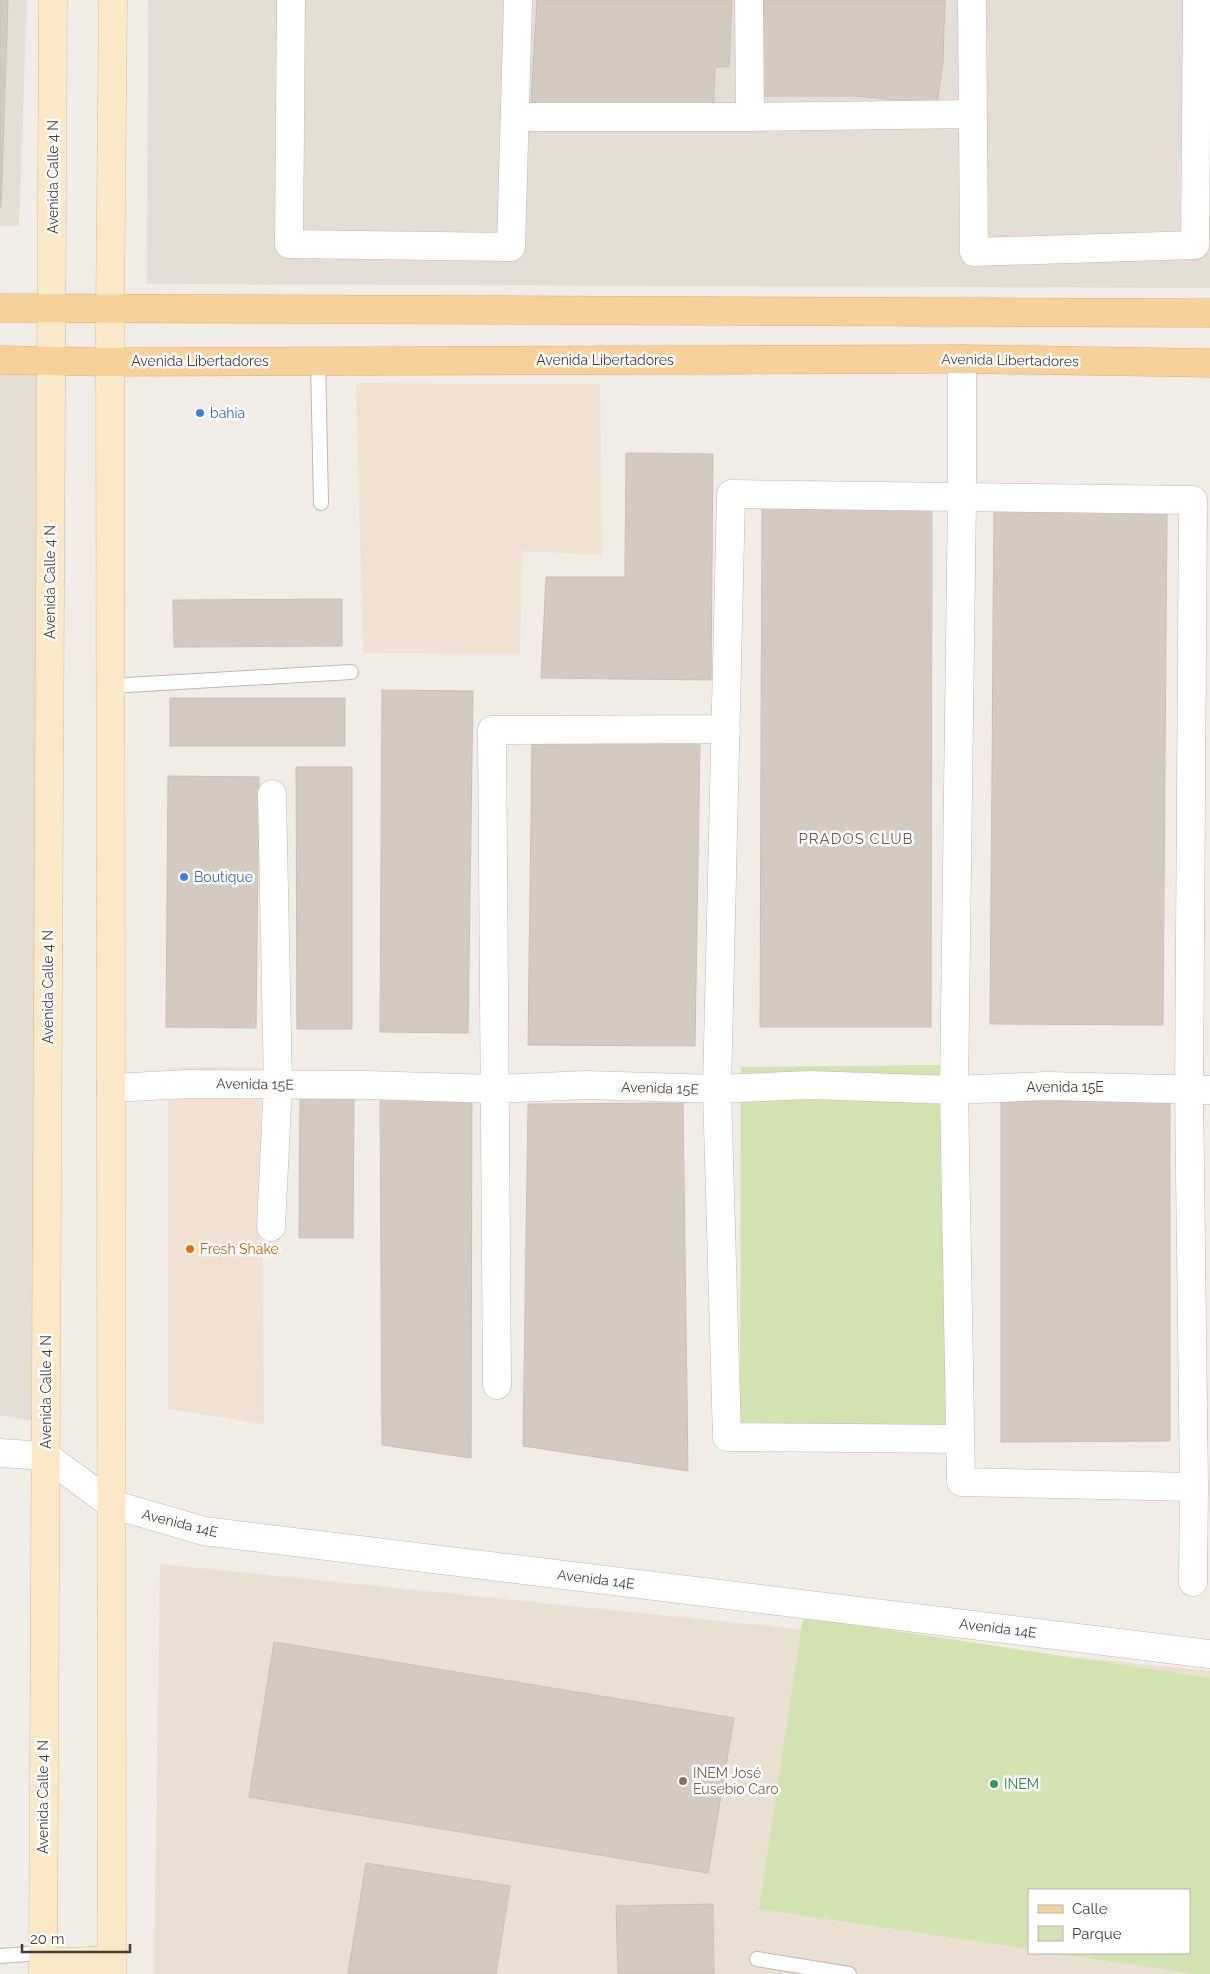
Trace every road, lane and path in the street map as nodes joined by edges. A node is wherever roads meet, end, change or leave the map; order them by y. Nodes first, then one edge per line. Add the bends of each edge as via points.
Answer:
1 (53, 0) edge
2 (113, 0) edge
3 (291, 0) edge
4 (518, 0) edge
5 (749, 0) edge
6 (972, 0) edge
7 (1197, 0) edge
8 (973, 114) junction
9 (516, 117) junction
10 (750, 117) junction
11 (0, 308) edge
12 (52, 308) junction
13 (110, 310) junction
14 (1210, 313) edge
15 (962, 359) junction
16 (0, 360) edge
17 (52, 361) junction
18 (318, 361) junction
19 (110, 362) junction
20 (1210, 363) edge
21 (962, 496) junction
22 (321, 503) dead end
23 (351, 672) dead end
24 (110, 686) junction
25 (726, 729) junction
26 (272, 794) dead end
27 (278, 1084) junction
28 (111, 1088) junction
29 (494, 1088) junction
30 (717, 1089) junction
31 (954, 1090) junction
32 (1199, 1090) edge
33 (271, 1227) dead end
34 (497, 1385) dead end
35 (960, 1438) junction
36 (0, 1453) edge
37 (46, 1456) junction
38 (1194, 1487) junction
39 (111, 1504) junction
40 (1193, 1582) dead end
41 (1210, 1654) edge
42 (0, 1956) edge
43 (757, 1959) dead end
44 (43, 1963) edge
45 (112, 1967) edge
46 (849, 1974) edge

1 - 12 street, Avenida Calle 4 N
2 - 13 street
3 - 9 street via 289,244 511,247
4 - 9 street
5 - 10 street
6 - 8 street
7 - 8 street via 1195,245 974,252
8 - 10 street
9 - 10 street
11 - 12 main road
12 - 13 main road
12 - 17 street, Avenida Calle 4 N
13 - 14 main road
13 - 19 street
15 - 18 main road, Avenida Libertadores
15 - 20 main road, Avenida Libertadores
15 - 21 street
16 - 17 main road, Avenida Libertadores
17 - 19 main road, Avenida Libertadores
17 - 37 street, Avenida Calle 4 N
18 - 19 main road, Avenida Libertadores
18 - 22 lane
19 - 24 street
21 - 25 street via 732,494
21 - 31 street
21 - 32 street via 1193,500
23 - 24 lane
24 - 28 street
25 - 29 street via 492,730
25 - 30 street
26 - 27 street
27 - 28 street, Avenida 15E
27 - 29 street, Avenida 15E
27 - 33 street
28 - 39 street
29 - 30 street, Avenida 15E via 586,1085
29 - 34 street
30 - 31 street, Avenida 15E via 810,1086
30 - 35 street via 727,1437
31 - 32 street, Avenida 15E via 1047,1086
31 - 35 street
32 - 38 street
35 - 38 street via 961,1482
36 - 37 street
37 - 39 street, Avenida 14E
37 - 44 street, Avenida Calle 4 N
38 - 40 street
39 - 41 street, Avenida 14E via 204,1531
39 - 45 street
42 - 44 lane
43 - 46 lane
44 - 45 street

